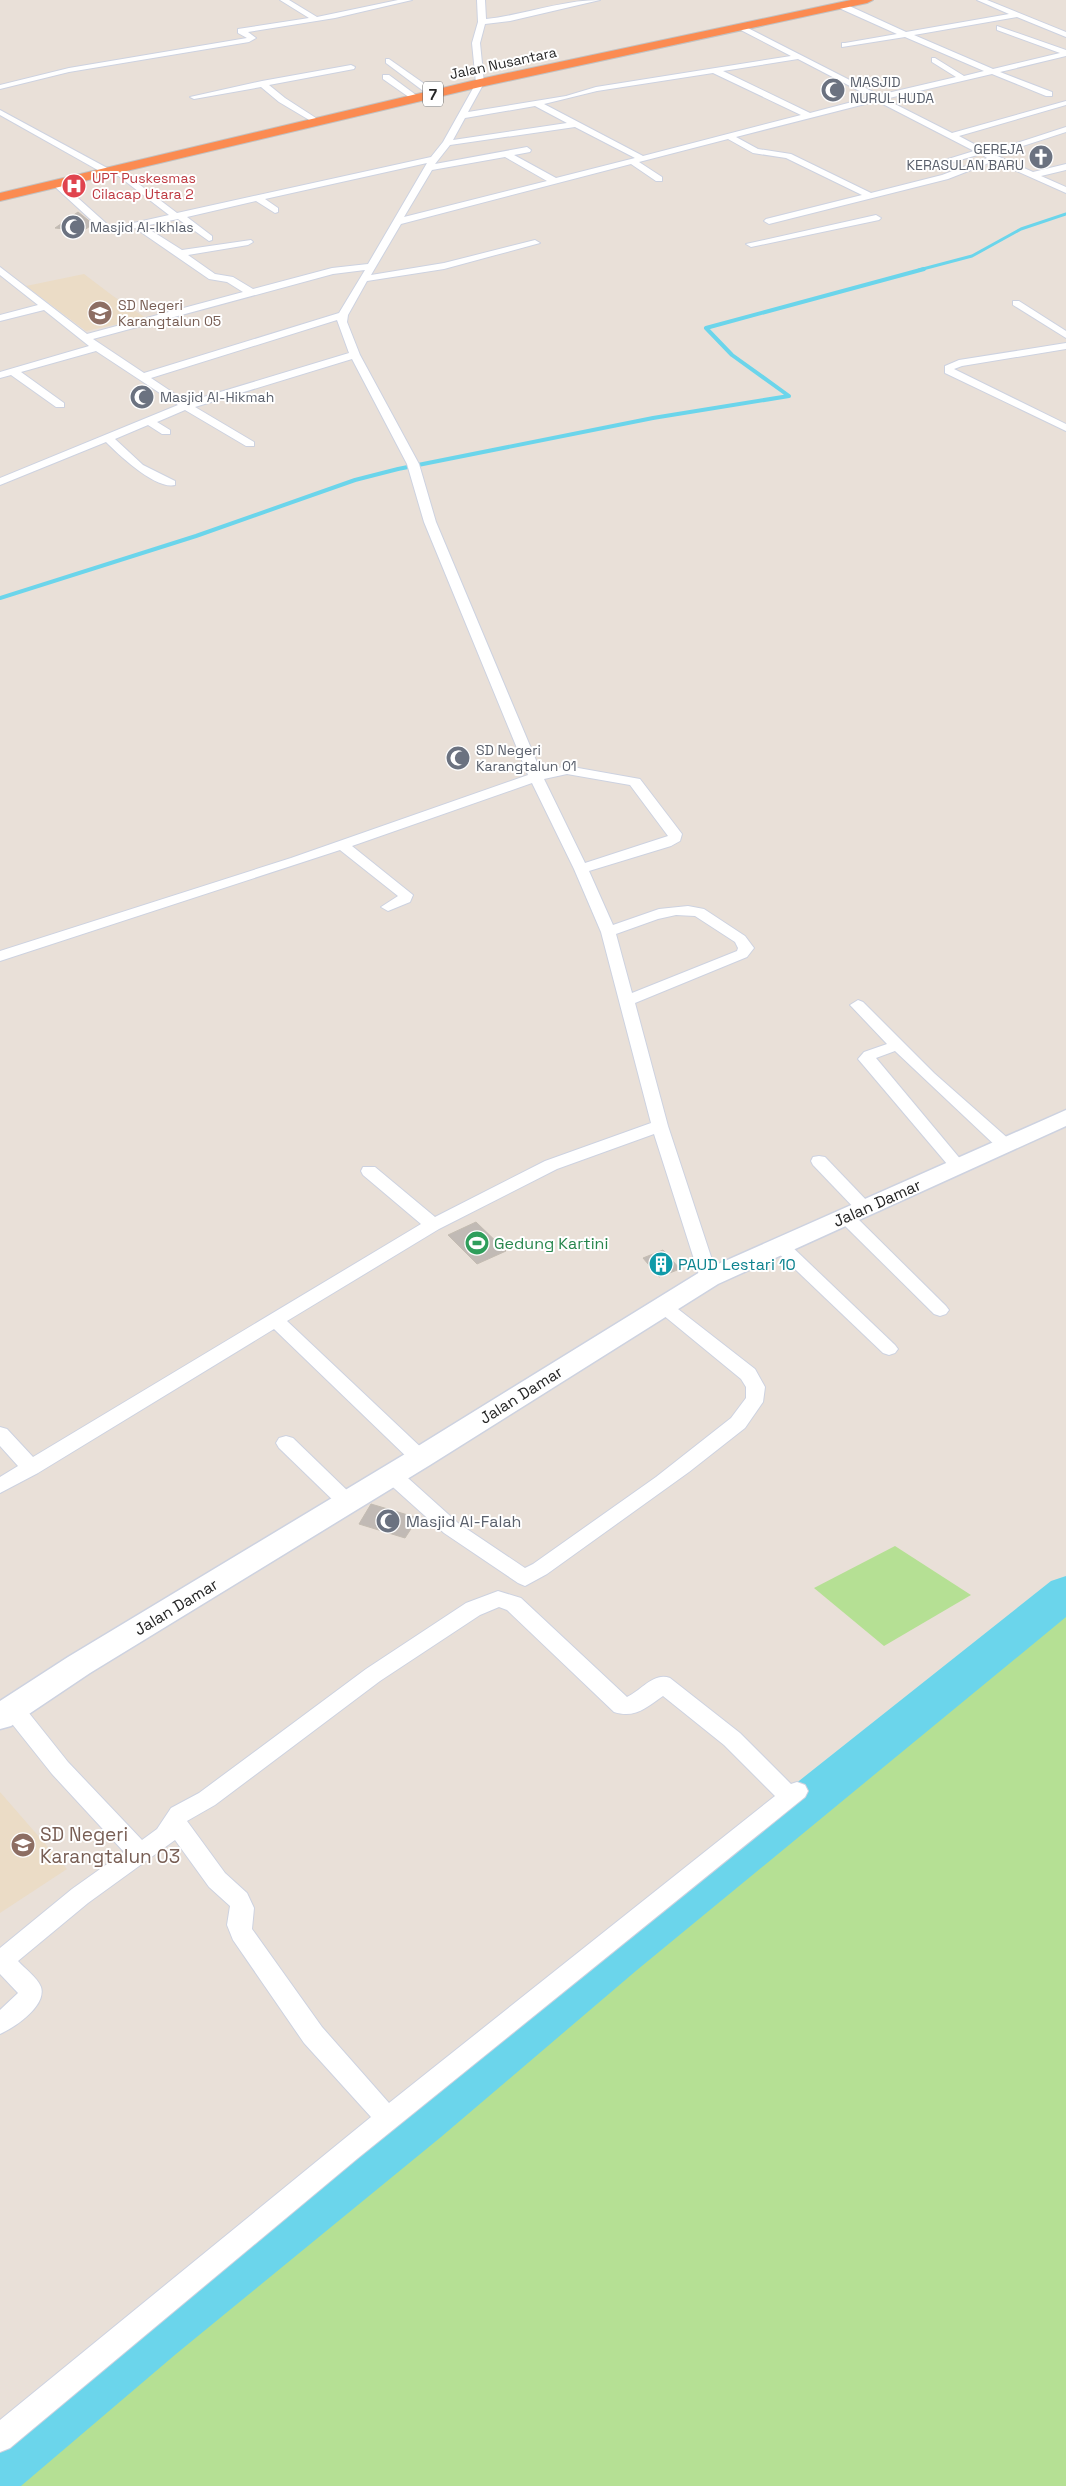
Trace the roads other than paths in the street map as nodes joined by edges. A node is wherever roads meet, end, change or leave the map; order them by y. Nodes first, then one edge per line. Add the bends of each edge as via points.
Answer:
1 (284, 0) edge
2 (408, 0) edge
3 (481, 0) edge
4 (596, 0) edge
5 (867, 0) edge
6 (981, 0) edge
7 (842, 6) junction
8 (1017, 15) junction
9 (316, 19) junction
10 (482, 22) junction
11 (742, 27) junction
12 (1000, 28) dead end
13 (903, 33) junction
14 (1066, 35) edge
15 (844, 44) dead end
16 (1066, 54) edge
17 (798, 57) junction
18 (935, 60) dead end
19 (389, 62) dead end
20 (351, 67) dead end
21 (716, 71) junction
22 (993, 72) junction
23 (386, 77) dead end
24 (964, 79) junction
25 (262, 83) junction
26 (480, 83) junction
27 (0, 87) edge
28 (433, 94) junction
29 (1049, 94) dead end
30 (194, 97) dead end
31 (416, 98) junction
32 (878, 98) junction
33 (536, 103) junction
34 (1066, 103) edge
35 (0, 112) edge
36 (460, 116) junction
37 (809, 116) junction
38 (316, 122) junction
39 (575, 124) junction
40 (1066, 129) edge
41 (728, 136) junction
42 (952, 136) junction
43 (447, 143) junction
44 (527, 150) dead end
45 (506, 154) junction
46 (988, 155) junction
47 (641, 158) junction
48 (434, 160) junction
49 (632, 161) junction
50 (935, 166) dead end
51 (1066, 166) edge
52 (429, 168) junction
53 (111, 170) junction
54 (1032, 175) junction
55 (659, 179) dead end
56 (554, 181) junction
57 (56, 183) junction
58 (1066, 190) edge
59 (870, 196) junction
60 (0, 197) edge
61 (257, 198) junction
62 (828, 206) junction
63 (275, 210) dead end
64 (177, 216) junction
65 (876, 218) dead end
66 (769, 221) dead end
67 (860, 221) junction
68 (397, 222) junction
69 (136, 225) junction
70 (209, 238) dead end
71 (248, 242) dead end
72 (535, 243) dead end
73 (752, 244) dead end
74 (180, 253) junction
75 (372, 266) junction
76 (0, 270) edge
77 (5, 278) edge
78 (364, 279) junction
79 (250, 292) junction
80 (1016, 303) dead end
81 (46, 306) junction
82 (343, 315) junction
83 (0, 318) edge
84 (1066, 335) edge
85 (84, 338) junction
86 (1066, 346) edge
87 (98, 347) junction
88 (355, 356) junction
89 (12, 371) junction
90 (0, 375) edge
91 (143, 377) junction
92 (60, 405) dead end
93 (186, 406) junction
94 (149, 422) junction
95 (1066, 428) edge
96 (166, 432) dead end
97 (108, 438) junction
98 (250, 444) dead end
99 (0, 482) edge
100 (171, 483) dead end
101 (536, 777) junction
102 (342, 845) junction
103 (581, 869) junction
104 (388, 907) dead end
105 (608, 932) junction
106 (0, 956) edge
107 (626, 1001) junction
108 (858, 1004) dead end
109 (898, 1045) junction
110 (1066, 1117) edge
111 (660, 1126) junction
112 (1005, 1146) junction
113 (819, 1162) dead end
114 (959, 1167) junction
115 (369, 1171) dead end
116 (855, 1212) junction
117 (433, 1225) junction
118 (780, 1246) junction
119 (708, 1278) junction
120 (663, 1306) junction
121 (940, 1310) dead end
122 (274, 1319) junction
123 (889, 1349) dead end
124 (0, 1434) edge
125 (286, 1443) dead end
126 (420, 1458) junction
127 (31, 1468) junction
128 (392, 1475) junction
129 (0, 1486) edge
130 (347, 1502) junction
131 (525, 1578) junction
132 (498, 1599) junction
133 (6, 1713) edge
134 (176, 1821) junction
135 (140, 1853) junction
136 (1, 1959) edge
137 (0, 2023) edge
138 (388, 2119) junction
139 (0, 2438) edge

1 - 9 street
2 - 9 street
3 - 10 street
4 - 10 street
5 - 7 highway, Jalan Nusantara / 7
6 - 8 street
7 - 11 highway, Jalan Nusantara / 7
7 - 13 street
8 - 13 street
8 - 14 street
9 - 27 street via 241,31 252,38 249,40 77,68
10 - 26 street via 476,43
11 - 17 street
11 - 26 highway, Jalan Nusantara / 7
12 - 16 street
13 - 15 street
13 - 22 street
16 - 22 street
17 - 21 street
17 - 32 street
18 - 24 street
19 - 28 street
20 - 25 street
21 - 33 street via 596,89
21 - 37 street
22 - 24 street
22 - 29 street
23 - 31 street
24 - 32 street
25 - 30 street
25 - 38 street
26 - 28 highway, Jalan Nusantara / 7
26 - 36 street
28 - 31 highway, Jalan Nusantara / 7
31 - 38 highway, Jalan Nusantara / 7
32 - 37 street
32 - 42 street
33 - 36 street
33 - 39 street
34 - 42 street
35 - 53 street
36 - 43 street
37 - 41 street
38 - 53 highway, Jalan Nusantara / 7
39 - 43 street
39 - 47 street
40 - 46 street
41 - 47 street
41 - 59 street via 756,152 788,156
42 - 46 street
43 - 48 street
44 - 45 street
45 - 52 street
45 - 56 street
46 - 50 street
46 - 54 street
46 - 59 street via 945,177
47 - 49 street
48 - 52 street
48 - 61 street
49 - 55 street
49 - 56 street
51 - 54 street
52 - 68 street
53 - 57 highway, Jalan Nusantara / 7
53 - 64 street
54 - 58 street
56 - 68 street
57 - 60 highway, Jalan Nusantara / 7
57 - 69 street via 105,228
59 - 62 street
61 - 63 street
61 - 64 street
62 - 66 street
62 - 67 street
64 - 69 street
64 - 70 street
65 - 67 street
67 - 73 street
68 - 75 street
69 - 74 street
71 - 74 street
72 - 78 street via 454,264
74 - 79 street via 212,276 230,279
75 - 78 street
75 - 79 street via 332,271
76 - 77 street
77 - 81 street
78 - 82 street
79 - 85 street
80 - 84 street
81 - 83 street
81 - 85 street
82 - 88 street via 342,322
82 - 91 street
85 - 87 street
86 - 95 street via 959,363 949,368 950,373
87 - 89 street
87 - 91 street
88 - 93 street
88 - 101 street via 414,467 430,522
89 - 90 street
89 - 92 street
91 - 93 street
93 - 94 street
93 - 98 street
94 - 96 street
94 - 97 street
97 - 99 street
97 - 100 street via 139,467
101 - 102 street
101 - 103 street
101 - 103 street via 573,770 635,782 675,834 675,838 666,843
102 - 104 street via 406,895 405,899
102 - 106 street
103 - 105 street
105 - 107 street
105 - 107 street via 673,911 691,910 740,939 746,948 742,954
107 - 111 street
108 - 109 street
109 - 112 street
109 - 114 street via 866,1059
110 - 112 street, Jalan Damar
111 - 117 street via 551,1165
111 - 119 street
112 - 114 street, Jalan Damar
113 - 116 street
114 - 116 street, Jalan Damar
115 - 117 street
116 - 118 street, Jalan Damar
116 - 121 street
117 - 122 street
118 - 119 street, Jalan Damar
118 - 123 street
119 - 120 street, Jalan Damar
120 - 126 street, Jalan Damar
120 - 131 street via 748,1374 756,1384 754,1402 742,1420 647,1496
122 - 126 street
122 - 127 street
124 - 127 street
125 - 130 street
126 - 128 street, Jalan Damar
127 - 129 street
128 - 130 street, Jalan Damar
128 - 131 street via 451,1528
130 - 133 street, Jalan Damar
131 - 132 street
132 - 134 street via 472,1609 373,1674 207,1798 179,1815
132 - 138 street via 514,1604 622,1706 632,1706 663,1684 732,1739 793,1794
133 - 135 street
134 - 135 street via 165,1836
134 - 138 street via 205,1865 239,1900 242,1908 241,1933 313,2035
135 - 136 street
136 - 137 street via 30,1990 25,2004
138 - 139 street

